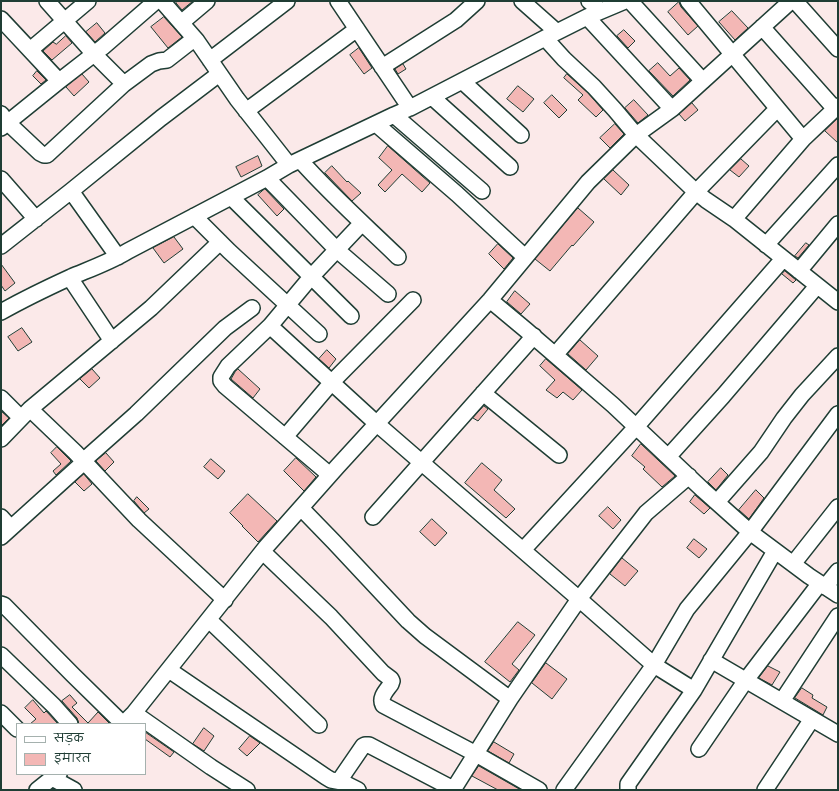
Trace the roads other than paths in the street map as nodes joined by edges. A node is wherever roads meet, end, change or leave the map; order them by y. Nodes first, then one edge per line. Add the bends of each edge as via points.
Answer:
1 (47, 1) edge
2 (88, 1) edge
3 (156, 1) edge
4 (162, 1) edge
5 (207, 1) edge
6 (286, 1) edge
7 (477, 1) edge
8 (522, 1) edge
9 (589, 1) edge
10 (625, 1) edge
11 (630, 1) edge
12 (688, 1) edge
13 (791, 1) edge
14 (795, 1) edge
15 (340, 2) edge
16 (601, 11) junction
17 (587, 17) junction
18 (1, 19) edge
19 (64, 21) junction
20 (181, 23) junction
21 (762, 27) junction
22 (357, 29) junction
23 (551, 35) junction
24 (194, 39) junction
25 (838, 49) edge
26 (30, 50) junction
27 (94, 54) junction
28 (731, 54) junction
29 (210, 60) junction
30 (382, 68) junction
31 (219, 74) junction
32 (59, 80) junction
33 (462, 81) junction
34 (703, 81) junction
35 (124, 84) junction
36 (432, 97) junction
37 (836, 107) edge
38 (410, 108) junction
39 (672, 109) junction
40 (777, 109) junction
41 (246, 111) junction
42 (394, 115) junction
43 (3, 121) edge
44 (376, 124) junction
45 (521, 135) dead end
46 (636, 135) junction
47 (803, 139) junction
48 (295, 163) junction
49 (838, 165) edge
50 (510, 168) dead end
51 (267, 178) junction
52 (1, 179) edge
53 (71, 191) junction
54 (482, 191) dead end
55 (696, 192) junction
56 (231, 197) junction
57 (194, 216) junction
58 (36, 219) junction
59 (734, 219) junction
60 (362, 223) junction
61 (838, 224) edge
62 (2, 242) edge
63 (220, 242) junction
64 (766, 245) junction
65 (337, 250) junction
66 (118, 257) junction
67 (398, 257) dead end
68 (525, 257) junction
69 (783, 258) junction
70 (798, 271) junction
71 (311, 277) junction
72 (70, 278) junction
73 (817, 286) junction
74 (388, 294) dead end
75 (413, 300) dead end
76 (490, 300) junction
77 (838, 302) edge
78 (288, 306) junction
79 (252, 308) dead end
80 (1, 312) edge
81 (351, 316) dead end
82 (270, 326) junction
83 (319, 334) dead end
84 (534, 336) junction
85 (112, 341) junction
86 (555, 355) junction
87 (838, 356) edge
88 (332, 382) junction
89 (483, 393) junction
90 (1, 398) edge
91 (25, 414) junction
92 (838, 414) edge
93 (376, 423) junction
94 (636, 427) junction
95 (285, 437) junction
96 (1, 439) edge
97 (559, 455) dead end
98 (668, 457) junction
99 (84, 461) junction
100 (421, 462) junction
101 (330, 475) junction
102 (689, 476) junction
103 (718, 502) junction
104 (838, 507) edge
105 (301, 508) junction
106 (373, 516) dead end
107 (4, 527) edge
108 (750, 532) junction
109 (523, 550) junction
110 (775, 551) junction
111 (263, 552) junction
112 (793, 564) junction
113 (838, 571) edge
114 (828, 588) edge
115 (579, 598) junction
116 (225, 600) junction
117 (1, 604) edge
118 (838, 616) edge
119 (209, 620) junction
120 (1, 655) edge
121 (711, 660) junction
122 (654, 665) junction
123 (169, 670) junction
124 (746, 680) junction
125 (694, 690) junction
126 (510, 699) junction
127 (782, 701) junction
128 (1, 713) edge
129 (134, 713) junction
130 (812, 719) junction
131 (69, 723) edge
132 (122, 723) edge
133 (124, 723) edge
134 (318, 725) dead end
135 (16, 728) edge
136 (838, 734) edge
137 (699, 749) dead end
138 (476, 754) junction
139 (55, 776) edge
140 (339, 782) junction
141 (37, 790) edge
142 (74, 790) edge
143 (246, 790) edge
144 (358, 790) edge
145 (454, 790) edge
146 (539, 790) edge
147 (564, 790) edge
148 (628, 790) edge
149 (765, 790) edge

1 - 19 street
2 - 19 street
3 - 27 street
4 - 20 street
5 - 20 street
6 - 29 street
7 - 30 street via 456,20
8 - 23 street
9 - 16 street
10 - 16 street
11 - 34 street
12 - 28 street
13 - 21 street
14 - 25 street
15 - 22 street
16 - 17 street
17 - 23 street
17 - 39 street
18 - 26 street
19 - 26 street
19 - 27 street
20 - 24 street
21 - 28 street
21 - 37 street
22 - 30 street
22 - 41 street
23 - 33 street
23 - 46 street via 564,59 594,87
24 - 29 street
24 - 35 street via 171,58 151,64
26 - 32 street
27 - 32 street
27 - 35 street
28 - 34 street
28 - 40 street
29 - 31 street
30 - 38 street
31 - 41 street
31 - 53 street
32 - 43 street
33 - 36 street
33 - 45 street
34 - 39 street
35 - 43 street via 44,155
36 - 38 street
36 - 50 street
37 - 47 street
38 - 42 street
39 - 46 street
40 - 47 street
40 - 55 street
41 - 48 street
42 - 44 street
42 - 54 street
44 - 48 street
44 - 68 street
46 - 55 street
46 - 68 street via 588,182
47 - 59 street
48 - 51 street
48 - 60 street via 318,180
49 - 64 street
51 - 56 street
51 - 65 street
52 - 58 street
53 - 58 street
53 - 66 street
55 - 59 street
55 - 86 street
56 - 57 street
56 - 71 street
57 - 63 street
57 - 66 street
58 - 62 street
59 - 64 street
60 - 65 street
60 - 67 street
61 - 70 street
63 - 78 street
63 - 85 street via 151,308
64 - 69 street
65 - 71 street
65 - 74 street
66 - 72 street
68 - 76 street
69 - 70 street
69 - 94 street
70 - 73 street
71 - 78 street
71 - 81 street
72 - 80 street
72 - 85 street
73 - 77 street
73 - 98 street
75 - 88 street
76 - 84 street
76 - 93 street
78 - 82 street
78 - 83 street
79 - 99 street via 225,328
82 - 88 street
82 - 95 street via 228,366 221,381
84 - 86 street
84 - 89 street
85 - 91 street
86 - 94 street
87 - 103 street via 802,395 761,452
88 - 93 street
88 - 95 street
89 - 97 street
89 - 100 street
90 - 91 street
91 - 96 street
91 - 99 street
92 - 108 street
93 - 100 street
93 - 101 street
94 - 98 street
94 - 109 street
95 - 101 street
98 - 102 street
99 - 107 street
99 - 116 street via 139,520
100 - 106 street
100 - 109 street
101 - 105 street
102 - 103 street
102 - 115 street via 646,513
103 - 108 street
104 - 112 street
105 - 111 street
105 - 126 street via 408,621
108 - 110 street
108 - 122 street via 687,609
109 - 115 street
110 - 112 street
110 - 121 street
111 - 116 street
111 - 138 street via 332,617 391,679 391,684 381,698 383,705
112 - 114 street
113 - 114 street
114 - 124 street
115 - 122 street
115 - 126 street
116 - 119 street
117 - 132 street
118 - 127 street
119 - 123 street
119 - 134 street
120 - 131 street
121 - 124 street
121 - 125 street
122 - 125 street
122 - 147 street
123 - 129 street
123 - 140 street via 326,777
124 - 127 street
124 - 137 street
125 - 148 street via 628,784
126 - 138 street
127 - 130 street
128 - 135 street
129 - 133 street
129 - 143 street
130 - 136 street
130 - 149 street
138 - 145 street
138 - 146 street
139 - 141 street
139 - 142 street
140 - 144 street
140 - 145 street via 363,746 369,745

